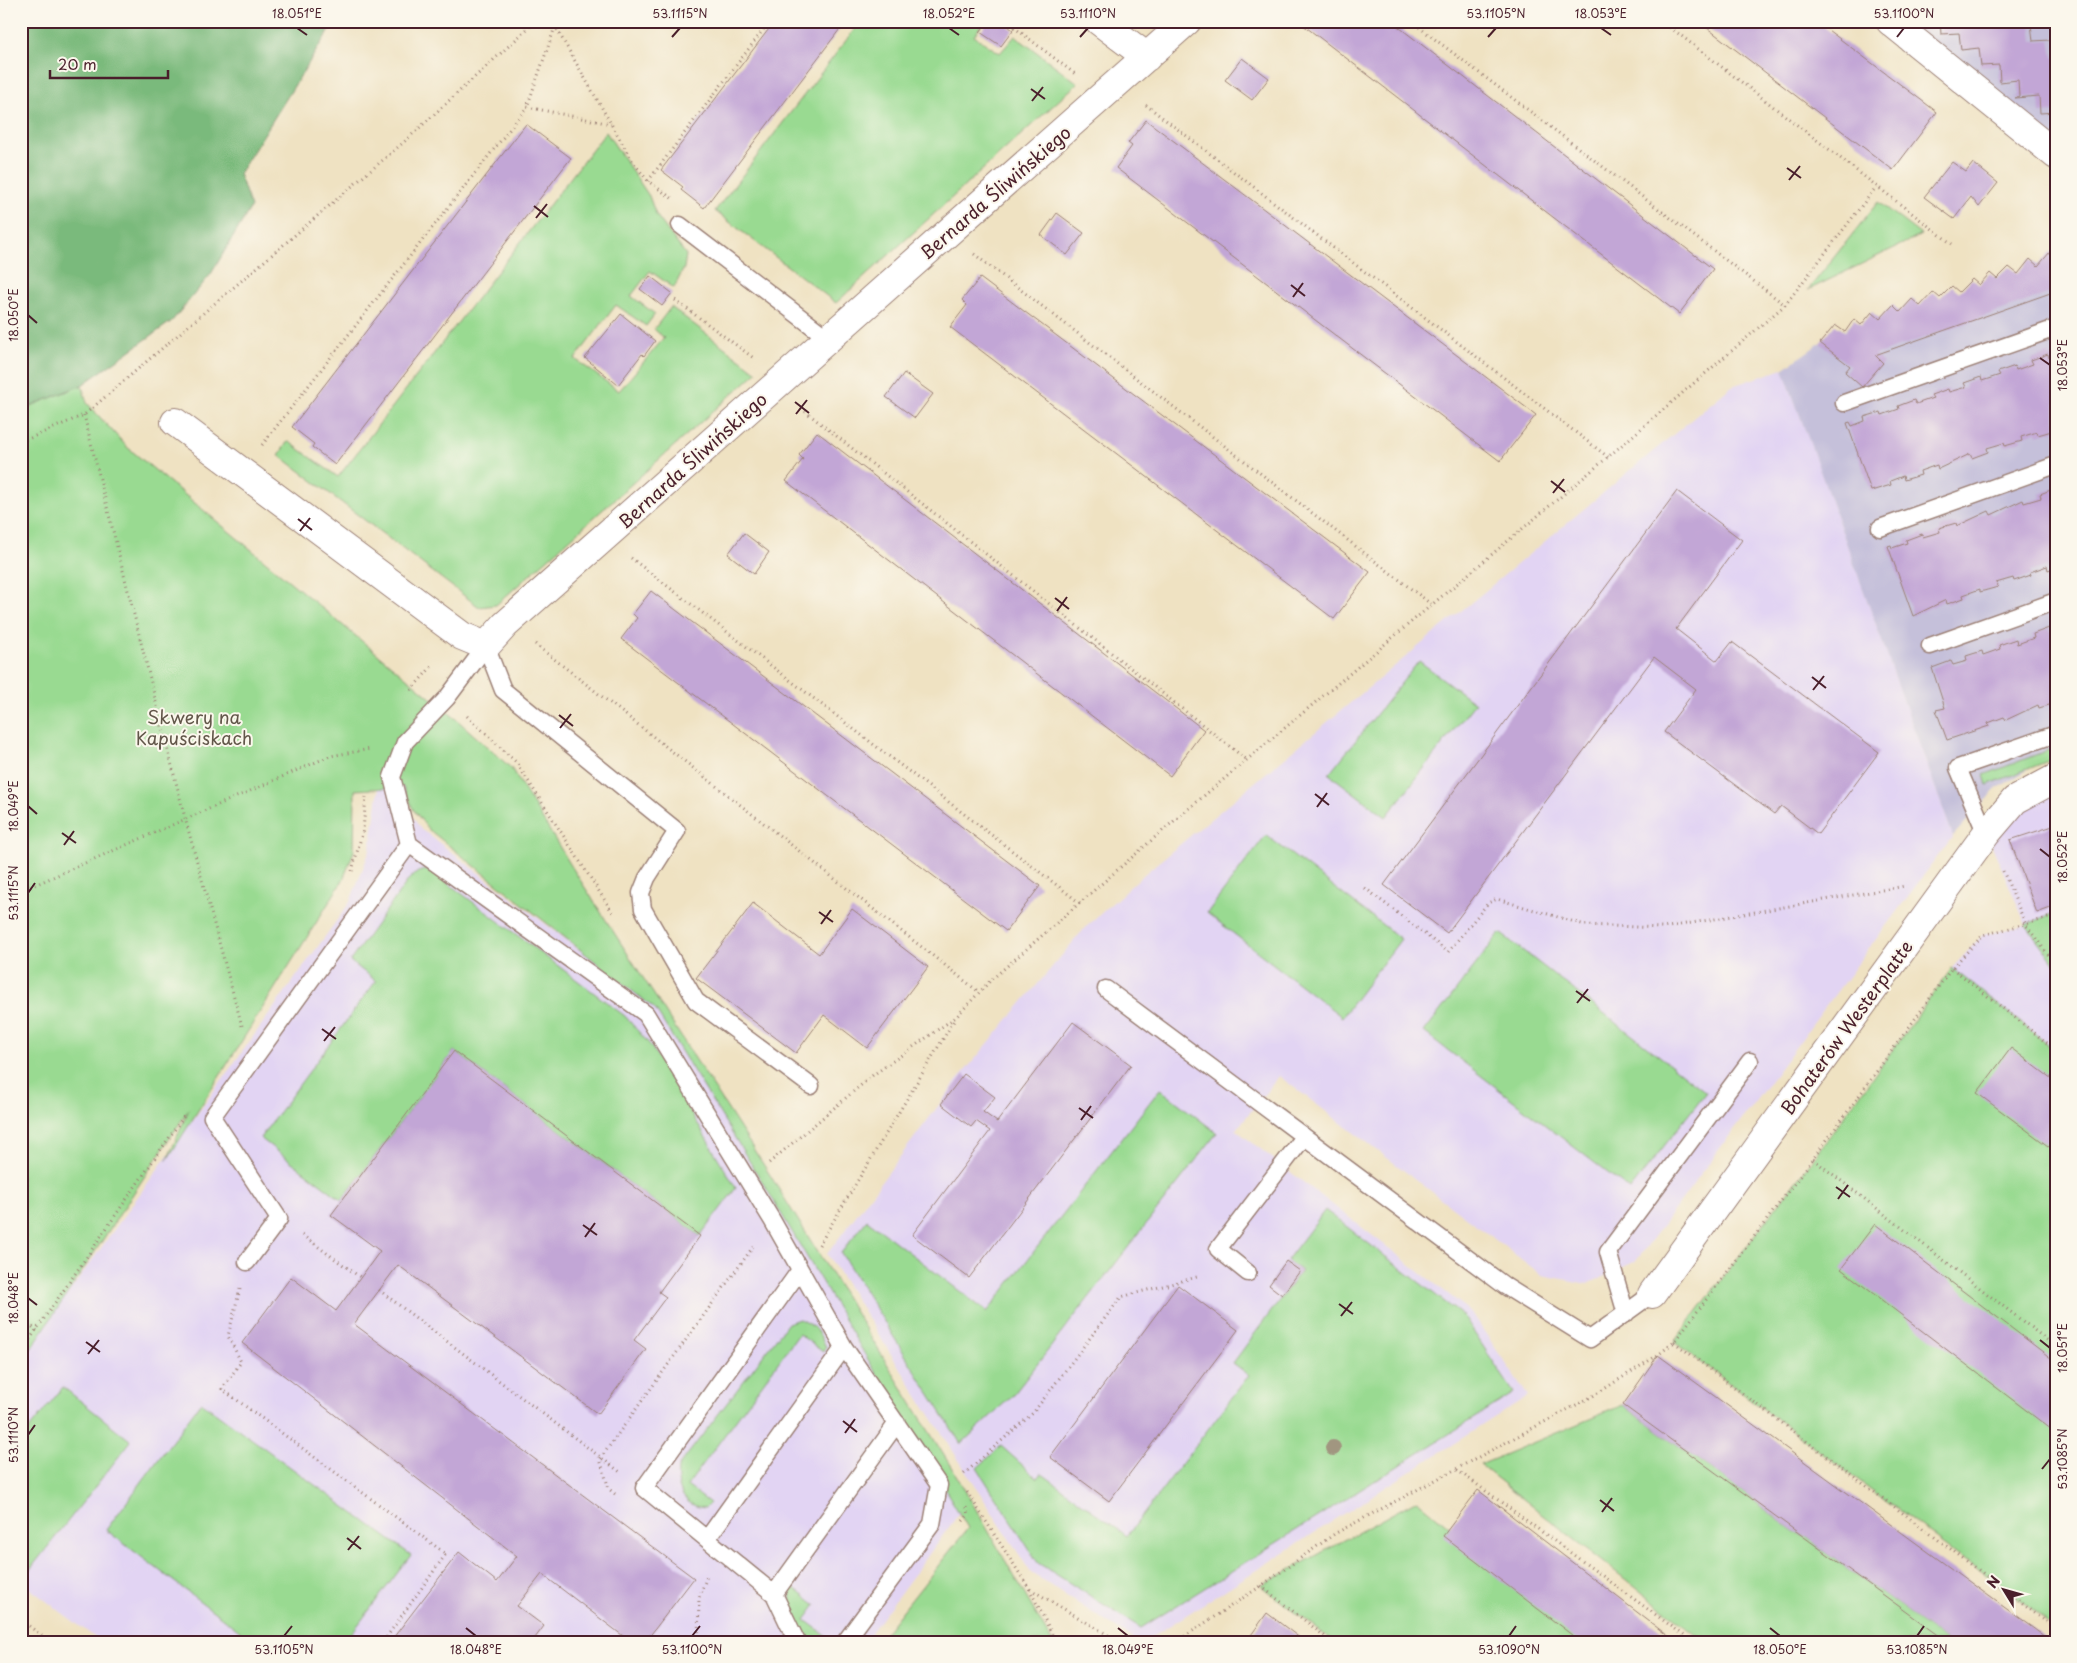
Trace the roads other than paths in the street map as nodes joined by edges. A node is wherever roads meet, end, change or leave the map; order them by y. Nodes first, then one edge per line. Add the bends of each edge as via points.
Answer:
1 (1099, 21) edge
2 (1187, 21) edge
3 (1890, 21) edge
4 (1147, 57) junction
5 (2056, 155) edge
6 (680, 225) dead end
7 (2056, 328) edge
8 (829, 339) junction
9 (1844, 403) dead end
10 (175, 422) dead end
11 (2056, 465) edge
12 (1880, 528) dead end
13 (2056, 601) edge
14 (474, 641) junction
15 (1930, 646) dead end
16 (2056, 734) edge
17 (2056, 778) edge
18 (1986, 834) junction
19 (409, 844) junction
20 (1106, 989) dead end
21 (1750, 1061) dead end
22 (811, 1086) dead end
23 (1304, 1137) junction
24 (248, 1262) road end
25 (800, 1270) junction
26 (1248, 1272) dead end
27 (1652, 1294) joint
28 (1626, 1314) junction
29 (844, 1347) junction
30 (897, 1423) junction
31 (707, 1539) junction
32 (774, 1594) junction
33 (798, 1642) edge
34 (845, 1642) edge

1 - 4 street
2 - 4 street, Bernarda Śliwińskiego
3 - 5 street
4 - 8 street, Bernarda Śliwińskiego
6 - 8 lane
7 - 9 lane
8 - 14 street, Bernarda Śliwińskiego via 505,626
10 - 14 street
11 - 12 lane
13 - 15 lane
14 - 19 lane via 448,698 405,742 392,776
14 - 22 lane via 503,690 677,831 640,893 642,909 696,1001
16 - 18 lane via 1958,768
17 - 18 street, Bohaterów Westerplatte via 2016,800
18 - 27 street, Bohaterów Westerplatte
19 - 24 lane via 212,1117 279,1219
19 - 25 lane via 646,1014
20 - 23 lane
21 - 28 lane via 1608,1252
23 - 26 lane via 1218,1249
23 - 28 lane via 1505,1286 1590,1339
25 - 29 lane
25 - 31 lane via 644,1488
27 - 28 lane
29 - 30 lane
29 - 31 lane
30 - 32 lane
30 - 34 lane via 939,1485 932,1524
31 - 32 lane
32 - 33 lane

